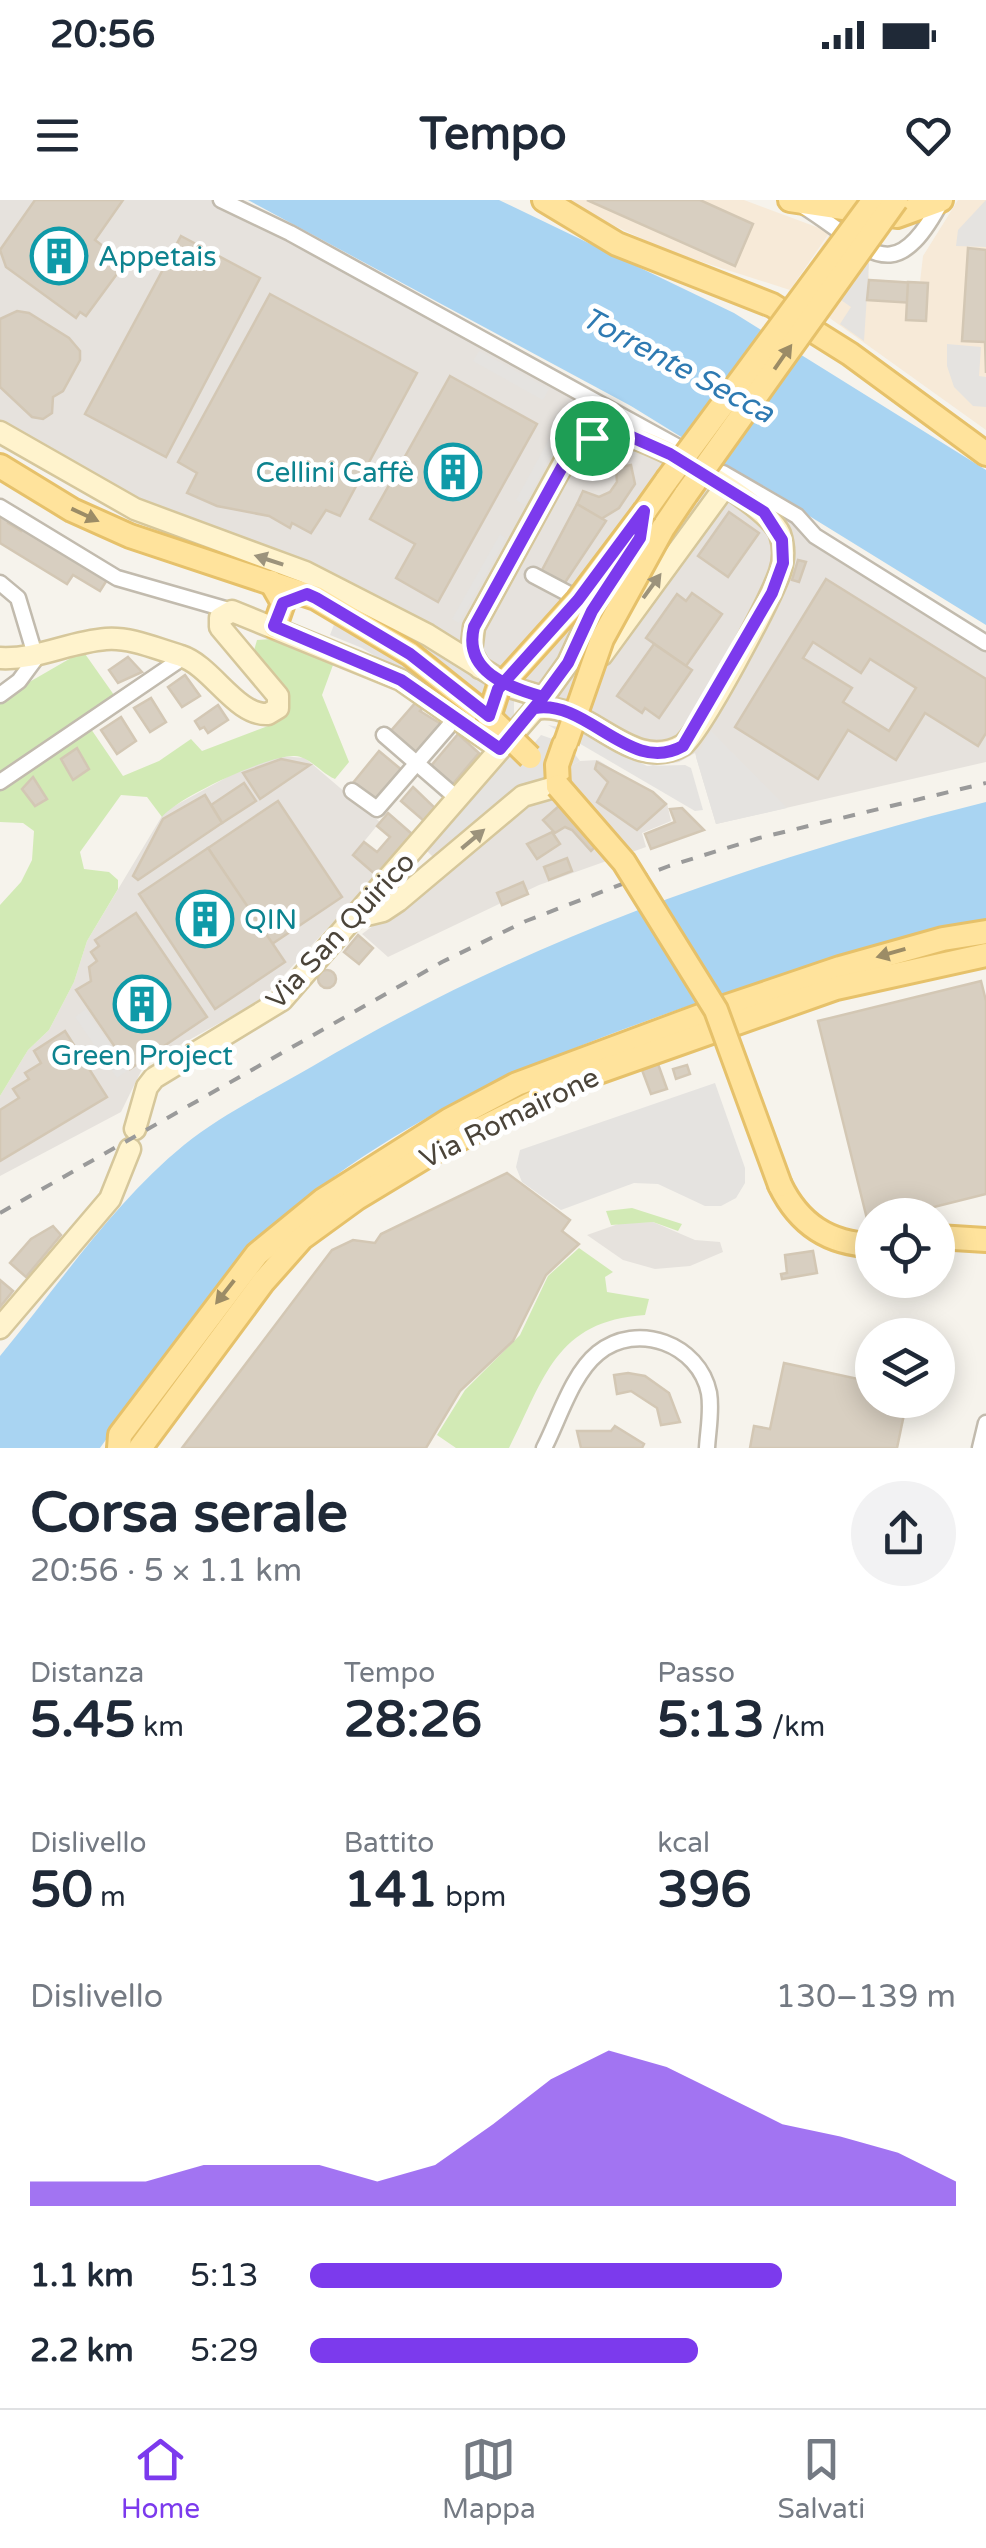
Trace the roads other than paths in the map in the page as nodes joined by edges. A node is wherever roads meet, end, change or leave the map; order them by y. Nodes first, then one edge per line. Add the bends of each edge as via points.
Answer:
1 (222, 200) edge
2 (874, 200) edge
3 (896, 200) edge
4 (942, 200) edge
5 (794, 201) edge
6 (554, 204) edge
7 (0, 432) edge
8 (986, 454) edge
9 (0, 466) edge
10 (724, 488) junction
11 (0, 507) edge
12 (644, 511) junction
13 (663, 528) junction
14 (640, 538) junction
15 (532, 575) dead end
16 (271, 582) junction
17 (0, 584) edge
18 (569, 594) dead end
19 (312, 596) junction
20 (283, 603) junction
21 (232, 611) junction
22 (274, 626) junction
23 (474, 627) junction
24 (414, 628) junction
25 (986, 643) edge
26 (184, 657) junction
27 (0, 658) edge
28 (36, 658) junction
29 (595, 665) junction
30 (480, 668) junction
31 (0, 695) edge
32 (539, 703) junction
33 (489, 716) junction
34 (448, 727) dead end
35 (384, 735) dead end
36 (564, 745) junction
37 (500, 749) junction
38 (530, 756) junction
39 (417, 764) junction
40 (0, 782) edge
41 (558, 786) junction
42 (352, 791) dead end
43 (458, 799) junction
44 (354, 918) junction
45 (986, 932) edge
46 (986, 955) edge
47 (716, 1010) junction
48 (955, 1239) edge
49 (986, 1240) edge
50 (855, 1243) edge
51 (0, 1328) edge
52 (986, 1423) edge
53 (119, 1448) edge
54 (140, 1448) edge
55 (544, 1448) edge
56 (707, 1448) edge
57 (980, 1448) edge

1 - 25 street via 705,462
2 - 12 main road, bridge
13 -> 3 main road, bridge
4 - 5 main road via 897,216
4 - 5 street via 903,253 891,258
6 - 8 main road via 618,244 772,305
24 -> 7 main road via 305,572 135,509
9 -> 16 main road via 130,536
10 - 23 main road via 625,434 592,438 567,458
29 -> 10 main road
10 - 32 main road via 770,518 782,540 783,563 689,740 675,750 650,753
11 - 21 street via 117,578
12 - 14 main road, Via San Quirico, bridge
12 - 33 main road, bridge via 578,600 498,689
13 - 14 main road
13 - 29 main road, bridge via 618,605
14 - 32 main road, Via San Quirico
15 - 18 street
16 - 19 main road
16 - 20 main road
17 - 28 street via 18,598
19 - 20 main road
19 - 33 main road via 410,654
20 - 22 main road
21 - 22 main road
21 - 26 main road via 220,618 222,632 274,690 278,708 263,715 251,711
22 - 37 main road via 401,680
23 - 24 main road via 454,638
23 - 30 main road via 471,652
24 - 30 main road
26 - 28 main road via 108,639
26 - 40 street
27 - 28 main road
28 - 31 street
29 - 36 main road, bridge
30 - 32 main road
32 - 37 main road, Via San Quirico
33 - 38 main road, bridge
34 - 39 street, Via San Quirico
35 - 39 street
36 - 38 main road via 544,757
36 - 41 main road
37 - 43 main road, Via San Quirico
38 - 41 main road
39 - 42 street, Via San Quirico via 377,810
39 - 43 street
44 -> 41 main road via 398,901 523,796
41 - 47 main road, bridge via 624,862
43 - 44 main road, Via San Quirico
44 - 51 main road, Via San Quirico via 282,1000 154,1078 110,1199
45 -> 47 main road via 858,963
46 - 54 main road, Via Romairone via 836,988 601,1070 433,1152 302,1238
47 - 50 main road, bridge via 795,1212 822,1234
47 -> 53 main road via 518,1084 450,1120 294,1223 220,1299 120,1435
48 - 49 main road
52 - 57 street
55 - 56 street via 585,1365 606,1347 646,1338 674,1346 702,1374 710,1404

